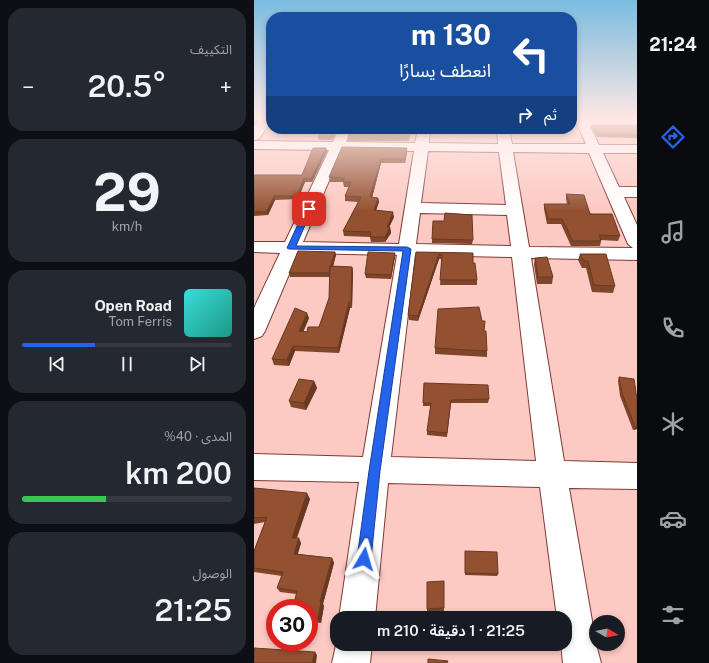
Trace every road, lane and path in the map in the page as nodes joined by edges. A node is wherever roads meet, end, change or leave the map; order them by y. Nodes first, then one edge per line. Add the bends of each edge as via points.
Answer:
1 (336, 150) edge
2 (421, 150) edge
3 (506, 150) edge
4 (595, 150) edge
5 (614, 192) junction
6 (637, 192) edge
7 (413, 208) junction
8 (515, 210) junction
9 (637, 244) edge
10 (254, 247) edge
11 (291, 248) junction
12 (407, 249) junction
13 (522, 252) junction
14 (637, 254) edge
15 (254, 331) edge
16 (254, 467) edge
17 (374, 471) junction
18 (552, 473) junction
19 (637, 476) edge
20 (358, 611) edge
21 (353, 651) edge
22 (351, 663) edge
23 (582, 663) edge

1 - 11 street
2 - 7 street
3 - 8 street
4 - 5 street
5 - 6 street
5 - 9 street
7 - 8 street
7 - 12 street
8 - 13 street
10 - 11 street
11 - 12 street
11 - 15 street
12 - 13 street
12 - 17 street
13 - 14 street
13 - 18 street
16 - 17 street
17 - 18 street
17 - 20 street
18 - 19 street
18 - 23 street
21 - 22 street

